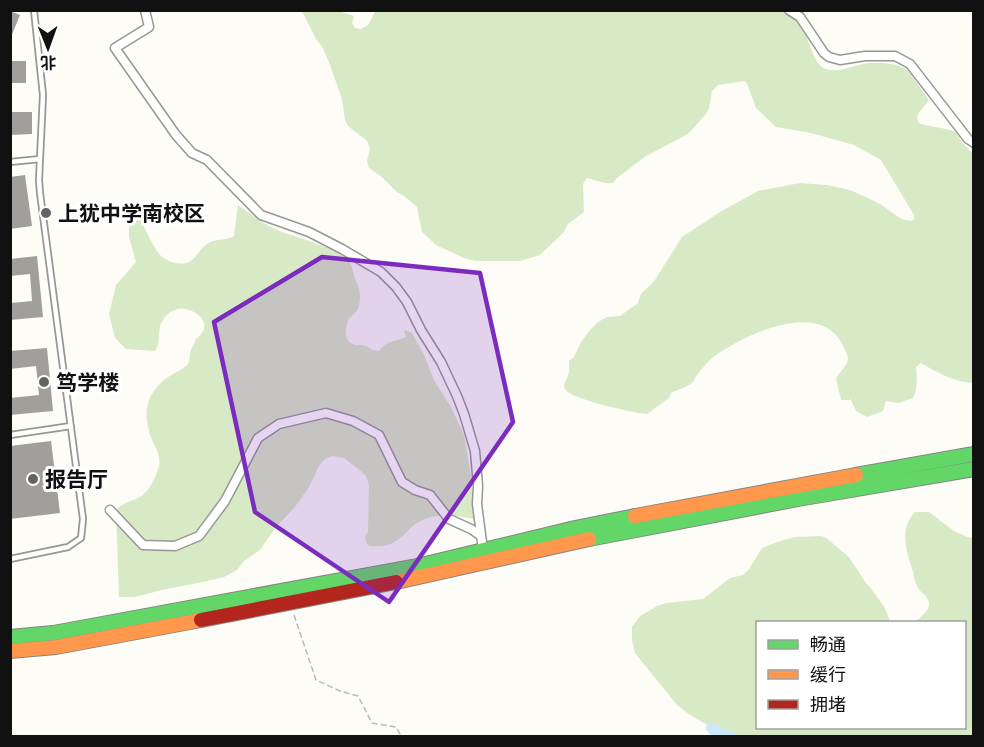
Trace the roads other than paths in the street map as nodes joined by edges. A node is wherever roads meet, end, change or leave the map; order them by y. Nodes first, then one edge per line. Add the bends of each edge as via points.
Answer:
1 (34, 10) edge
2 (145, 10) edge
3 (789, 10) edge
4 (974, 143) edge
5 (40, 159) junction
6 (10, 162) edge
7 (71, 426) junction
8 (10, 435) edge
9 (974, 454) edge
10 (974, 469) edge
11 (110, 510) dead end
12 (482, 543) junction
13 (10, 559) edge
14 (10, 637) edge
15 (10, 651) edge

1 - 5 lane via 43,95
2 - 12 street via 149,27 115,48 192,153 207,160 261,215 309,232 358,257 381,272 407,302 450,380 466,423 475,452
3 - 4 street via 800,17 829,57 840,60 895,56 910,64
5 - 6 lane
5 - 7 lane via 40,193
7 - 8 lane
7 - 13 lane via 83,519 81,538 68,547
9 - 12 main road
10 - 15 main road via 579,541 421,577 56,647
11 - 12 street via 143,544 175,546 200,536 225,501 258,438 279,424 326,413 379,435 402,482 430,495 449,519 471,529
12 - 14 main road via 417,566 53,633

